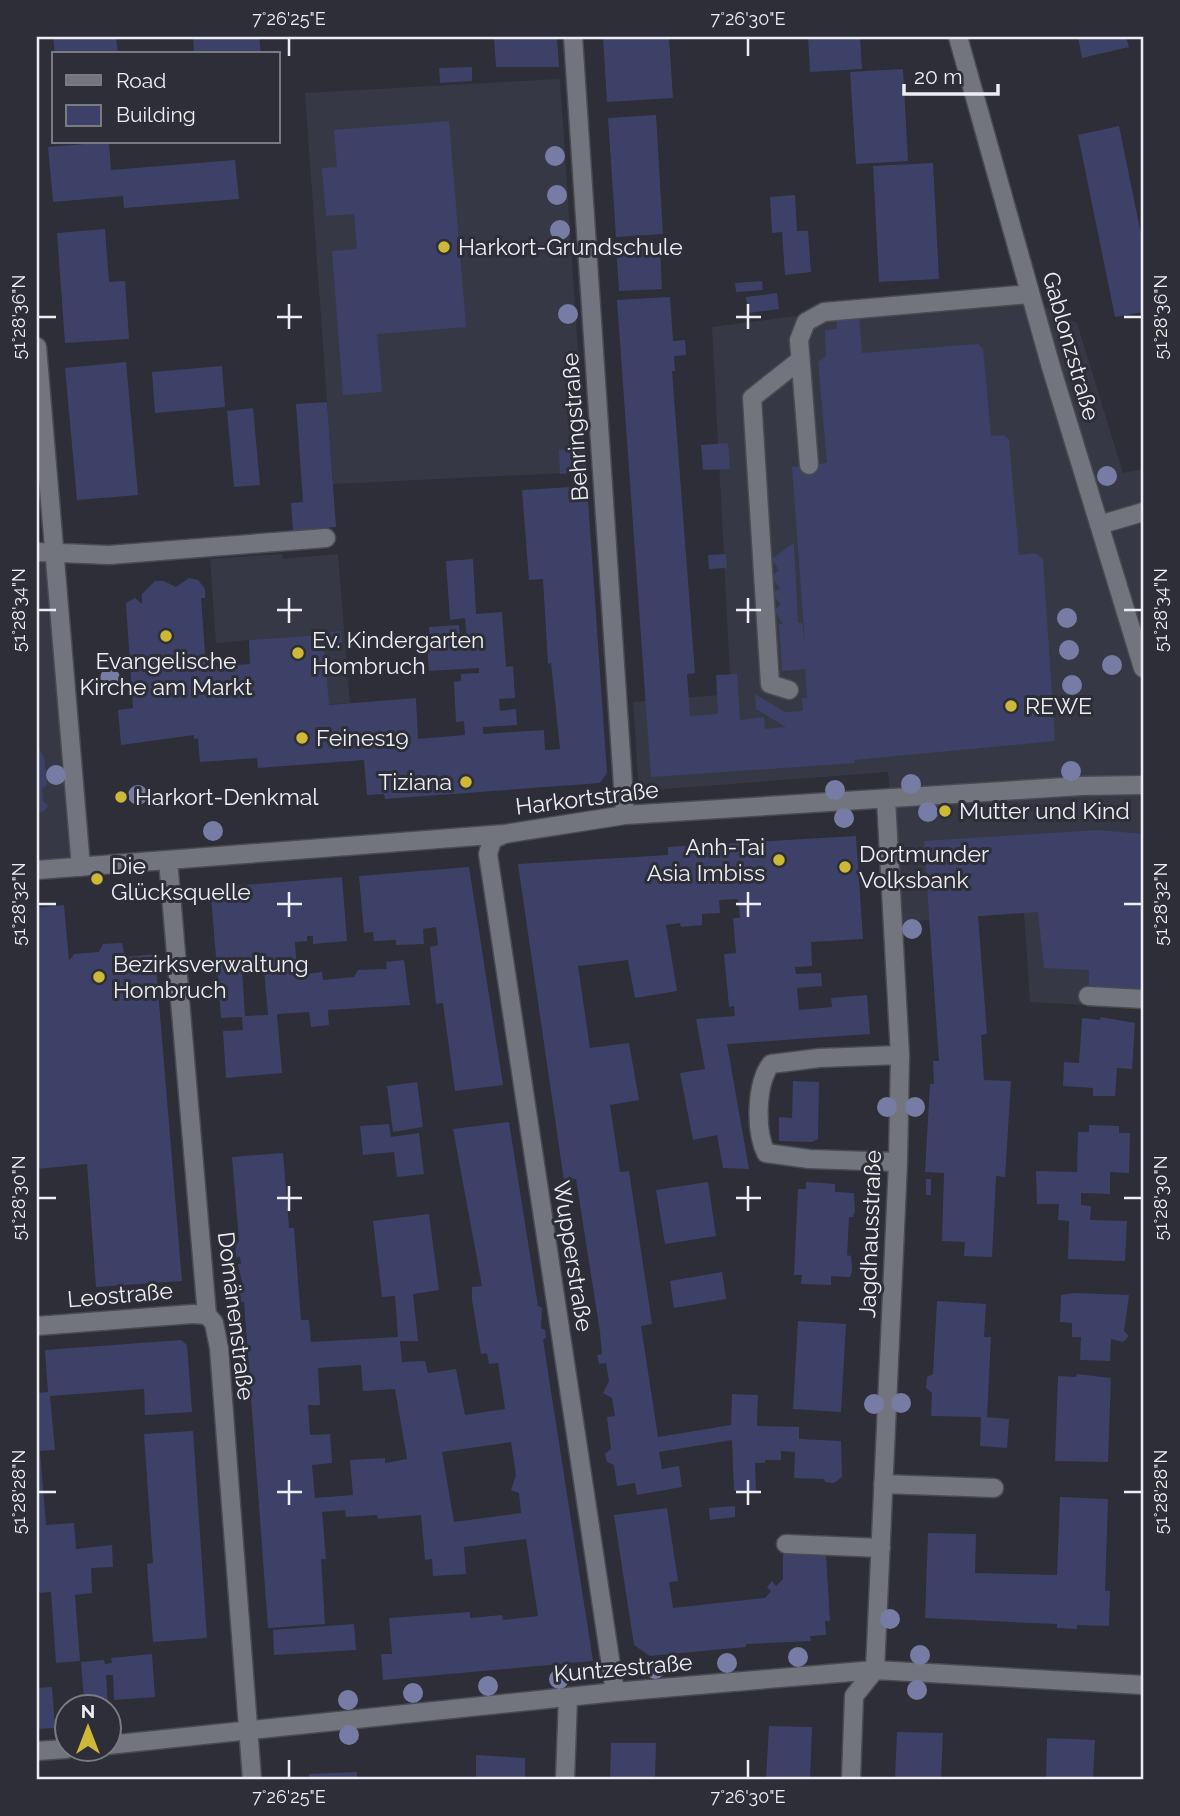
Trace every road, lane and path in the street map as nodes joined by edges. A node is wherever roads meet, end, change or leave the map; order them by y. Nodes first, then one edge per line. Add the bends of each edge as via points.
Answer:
1 (573, 37) edge
2 (958, 37) edge
3 (1030, 294) junction
4 (37, 347) edge
5 (800, 360) junction
6 (809, 465) dead end
7 (1143, 512) edge
8 (1099, 525) junction
9 (326, 538) dead end
10 (55, 551) junction
11 (37, 552) edge
12 (1143, 668) edge
13 (789, 690) dead end
14 (1143, 785) edge
15 (887, 799) junction
16 (625, 815) junction
17 (504, 834) junction
18 (167, 860) junction
19 (81, 867) junction
20 (37, 870) edge
21 (1088, 996) dead end
22 (1143, 999) edge
23 (900, 1055) junction
24 (898, 1162) junction
25 (206, 1315) junction
26 (37, 1326) edge
27 (884, 1484) junction
28 (995, 1488) dead end
29 (786, 1544) dead end
30 (881, 1548) junction
31 (875, 1670) junction
32 (1143, 1685) edge
33 (615, 1692) junction
34 (568, 1698) junction
35 (248, 1730) junction
36 (122, 1744) edge
37 (252, 1779) edge
38 (565, 1779) edge
39 (851, 1779) edge

1 - 16 street, Behringstraße
2 - 3 street, Gablonzstraße
3 - 5 street via 824,312 806,322 799,340
3 - 8 street, Gablonzstraße
4 - 10 street
5 - 6 street
5 - 13 street via 752,398 769,684
7 - 8 street
8 - 12 street, Gablonzstraße
9 - 10 street via 109,555
10 - 11 street
10 - 19 street
14 - 15 street, Harkortstraße
15 - 16 street, Harkortstraße
15 - 23 street, Jagdhausstraße
16 - 17 street, Harkortstraße
17 - 18 street, Harkortstraße
17 - 33 street, Wupperstraße via 492,840 488,855
18 - 19 street, Harkortstraße
18 - 25 street, Domänenstraße
19 - 20 street, Harkortstraße
21 - 22 street
23 - 24 street, Jagdhausstraße
23 - 24 street via 771,1064 763,1074 760,1111 761,1143 766,1153
24 - 27 street, Jagdhausstraße
25 - 26 street, Leostraße
25 - 35 street, Domänenstraße via 214,1323 219,1348
27 - 28 street
27 - 30 street, Jagdhausstraße
29 - 30 street
30 - 31 street, Jagdhausstraße
31 - 32 street, Kuntzestraße
31 - 33 street, Kuntzestraße
31 - 39 street via 854,1696
33 - 34 street, Kuntzestraße
34 - 35 street, Kuntzestraße
34 - 38 street
35 - 36 street, Kuntzestraße
35 - 37 street, Domänenstraße

